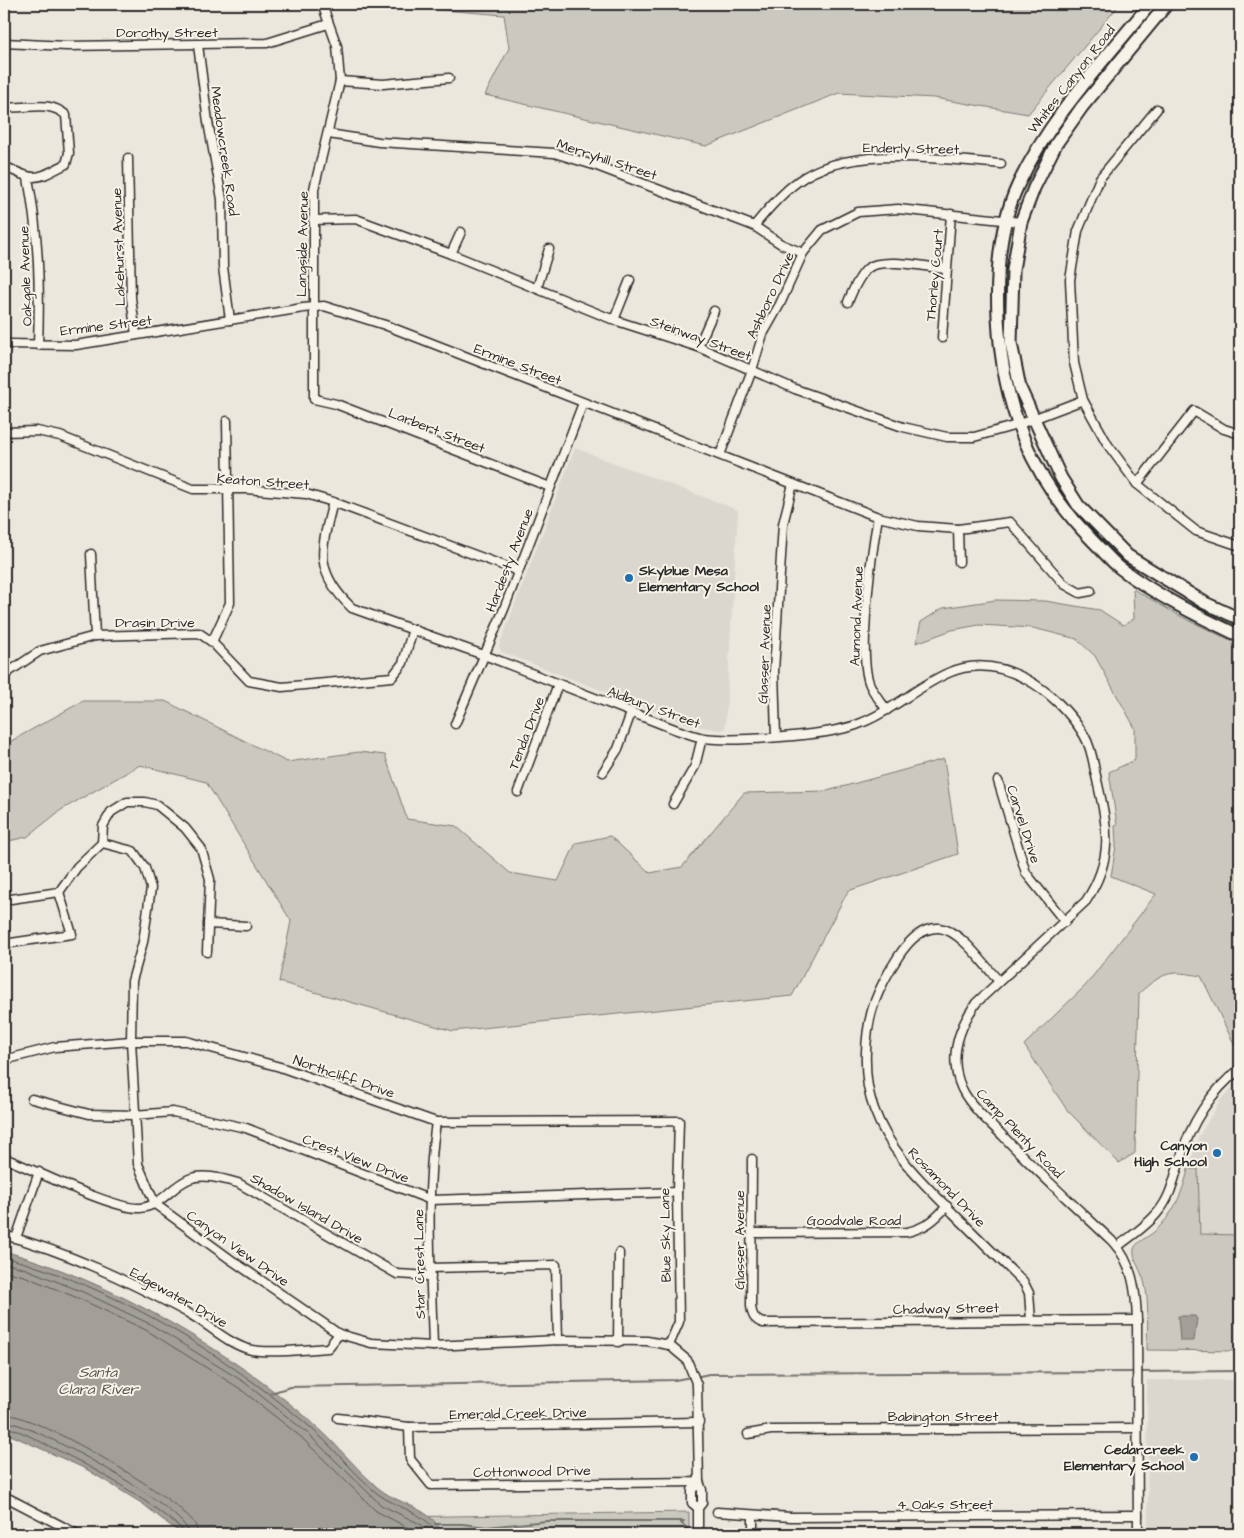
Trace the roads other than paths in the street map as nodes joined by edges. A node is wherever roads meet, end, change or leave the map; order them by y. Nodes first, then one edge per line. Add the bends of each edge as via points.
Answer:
1 (322, 4) edge
2 (1150, 4) edge
3 (1167, 4) edge
4 (328, 24) junction
5 (4, 43) edge
6 (198, 45) junction
7 (449, 78) dead end
8 (340, 81) junction
9 (4, 107) edge
10 (1157, 109) dead end
11 (329, 134) junction
12 (128, 158) dead end
13 (1001, 164) dead end
14 (4, 166) edge
15 (28, 178) junction
16 (952, 214) junction
17 (313, 220) junction
18 (1005, 221) junction
19 (1021, 222) junction
20 (754, 226) junction
21 (461, 232) dead end
22 (549, 250) dead end
23 (803, 253) junction
24 (451, 254) junction
25 (946, 269) junction
26 (630, 280) dead end
27 (536, 288) junction
28 (848, 302) dead end
29 (314, 307) junction
30 (714, 311) dead end
31 (230, 320) junction
32 (614, 320) junction
33 (136, 335) junction
34 (942, 338) dead end
35 (4, 344) edge
36 (38, 344) junction
37 (698, 347) junction
38 (752, 370) junction
39 (314, 399) joint
40 (1083, 400) junction
41 (583, 403) junction
42 (1033, 419) junction
43 (227, 421) dead end
44 (1017, 425) junction
45 (4, 432) edge
46 (1240, 434) edge
47 (720, 454) junction
48 (793, 484) junction
49 (1137, 484) junction
50 (550, 487) junction
51 (229, 489) junction
52 (333, 502) junction
53 (4, 507) edge
54 (878, 517) junction
55 (958, 529) junction
56 (4, 531) edge
57 (1240, 546) edge
58 (91, 554) dead end
59 (960, 562) dead end
60 (518, 571) junction
61 (1091, 591) dead end
62 (1240, 619) edge
63 (413, 629) junction
64 (95, 636) junction
65 (1240, 636) edge
66 (212, 642) junction
67 (485, 656) junction
68 (4, 675) edge
69 (558, 684) junction
70 (1056, 702) joint
71 (887, 710) junction
72 (631, 713) junction
73 (455, 724) dead end
74 (776, 736) junction
75 (702, 738) junction
76 (603, 772) dead end
77 (998, 781) dead end
78 (518, 792) dead end
79 (673, 804) dead end
80 (102, 843) junction
81 (58, 892) junction
82 (4, 900) edge
83 (1065, 922) junction
84 (208, 924) junction
85 (246, 926) dead end
86 (4, 944) edge
87 (207, 952) dead end
88 (998, 980) junction
89 (131, 1041) junction
90 (4, 1060) edge
91 (1240, 1069) edge
92 (32, 1099) dead end
93 (134, 1115) junction
94 (436, 1122) junction
95 (680, 1122) joint
96 (4, 1158) edge
97 (752, 1159) dead end
98 (39, 1172) junction
99 (677, 1192) junction
100 (431, 1200) junction
101 (155, 1204) junction
102 (947, 1206) junction
103 (752, 1233) junction
104 (4, 1235) edge
105 (16, 1238) junction
106 (1117, 1247) junction
107 (619, 1253) dead end
108 (431, 1272) junction
109 (756, 1320) joint
110 (1030, 1320) junction
111 (1137, 1320) junction
112 (340, 1334) junction
113 (558, 1340) junction
114 (618, 1342) junction
115 (669, 1345) junction
116 (433, 1346) junction
117 (338, 1418) dead end
118 (699, 1422) junction
119 (409, 1427) junction
120 (1137, 1428) junction
121 (748, 1434) dead end
122 (699, 1482) junction
123 (5, 1498) edge
124 (717, 1512) dead end
125 (753, 1515) junction
126 (1138, 1515) junction
127 (77, 1534) edge
128 (698, 1534) edge
129 (753, 1534) edge
130 (1138, 1534) edge

1 - 4 street, Langside Avenue
2 - 18 main road, Whites Canyon Road via 1066,106 1040,143 1017,187
3 - 19 main road, Whites Canyon Road via 1056,144
4 - 6 street, Dorothy Street via 267,43
4 - 8 street, Langside Avenue via 337,46
5 - 6 street, Dorothy Street
6 - 31 street, Meadowcreek Road via 222,199 223,267
7 - 8 street via 382,84
8 - 11 street, Langside Avenue
9 - 15 street via 44,105 66,115 69,154 66,164 41,177
10 - 40 street via 1100,178 1078,231 1070,280 1074,363
11 - 17 street, Langside Avenue via 314,190
11 - 20 street, Merryhill Street via 379,142 554,153 597,166
12 - 33 street, Lakehurst Avenue via 131,298
13 - 20 street, Enderly Street via 869,157 829,165 798,181 771,205
14 - 15 street
15 - 36 street, Oakgale Avenue via 37,226
16 - 18 street, Ashboro Drive
16 - 23 street, Ashboro Drive via 898,209 858,212 822,230
16 - 25 street, Thorley Court
17 - 24 street, Steinway Street via 356,219
17 - 29 street, Langside Avenue
18 - 19 street, Ashboro Drive
18 - 44 main road, Whites Canyon Road via 997,281 1000,351
19 - 42 main road, Whites Canyon Road via 1013,270 1011,343 1020,388
20 - 23 street, Merryhill Street via 781,244
21 - 24 street
22 - 27 street
23 - 38 street, Ashboro Drive via 763,334
24 - 27 street, Steinway Street
25 - 28 street via 883,263 868,268
25 - 34 street, Thorley Court
26 - 32 street
27 - 32 street, Steinway Street
29 - 31 street, Ermine Street
29 - 39 street, Langside Avenue
29 - 41 street, Ermine Street via 385,325
30 - 37 street
31 - 33 street, Ermine Street
32 - 37 street, Steinway Street
33 - 36 street, Ermine Street via 76,344
35 - 36 street, Ermine Street
37 - 38 street, Steinway Street
38 - 44 street, Steinway Street via 868,416 947,437 974,437
38 - 47 street, Ashboro Drive
39 - 50 street, Larbert Street via 336,404
40 - 42 street, Steinway Street
40 - 49 street via 1108,445
41 - 47 street, Ermine Street
41 - 50 street, Hardesty Avenue
42 - 44 street, Steinway Street
42 - 62 main road, Whites Canyon Road via 1061,478 1078,505 1128,556
43 - 51 street
44 - 65 main road, Whites Canyon Road via 1048,486 1074,521 1119,567 1171,602
45 - 51 street, Keaton Street via 36,431 60,436 192,489
46 - 49 street via 1224,429 1194,411
47 - 48 street, Ermine Street
48 - 54 street, Ermine Street
48 - 74 street, Glasser Avenue via 783,524 774,671
49 - 57 street via 1196,531
50 - 60 street, Hardesty Avenue
51 - 52 street, Keaton Street via 306,494
51 - 66 street via 230,604
52 - 60 street, Keaton Street
52 - 63 street, Aldbury Street via 322,544 324,570 338,595 352,608
53 - 56 street
54 - 55 street, Ermine Street via 918,526
54 - 71 street, Aumond Avenue via 871,554 865,665 870,685
55 - 59 street
55 - 61 street, Ermine Street via 1010,522 1064,584 1080,593
58 - 64 street
60 - 67 street, Hardesty Avenue
63 - 66 street, Drasin Drive via 403,663 392,677 282,687 249,682
63 - 67 street, Aldbury Street
64 - 66 street, Drasin Drive via 200,634
64 - 68 street, Drasin Drive via 40,651
67 - 69 street, Aldbury Street
67 - 73 street, Hardesty Avenue
69 - 72 street, Aldbury Street
69 - 78 street, Tenda Drive
70 - 71 street, Aldbury Street via 1035,682 986,667 950,672
70 - 83 street, Camp Plenty Road via 1085,736 1093,758 1106,826 1105,860 1099,881 1086,901
71 - 74 street, Aldbury Street via 856,725 831,732
72 - 75 street, Aldbury Street
72 - 76 street via 618,749
74 - 75 street, Aldbury Street
75 - 79 street via 695,766
77 - 83 street, Carvel Drive via 1026,872
80 - 81 street via 77,867
80 - 84 street via 102,826 111,812 127,802 157,805 168,813 201,848 210,879
80 - 89 street via 133,851 145,868 151,888 143,942 132,981
81 - 82 street
81 - 86 street via 72,934
83 - 88 street, Camp Plenty Road
84 - 85 street
84 - 87 street
88 - 102 street, Rosamond Drive via 953,933 940,928 926,930 905,946 875,1001 867,1054 873,1108 902,1162
88 - 106 street, Camp Plenty Road via 976,1003 958,1036 956,1063 962,1088 979,1112
89 - 90 street, Northcliff Drive via 55,1047
89 - 93 street
89 - 94 street, Northcliff Drive via 186,1041 280,1067
91 - 106 street via 1217,1090 1195,1121 1168,1198 1158,1213
92 - 93 street, Crest View Drive via 89,1114
93 - 100 street, Crest View Drive via 173,1112 246,1128
93 - 101 street via 138,1164
94 - 95 street, Northcliff Drive
94 - 100 street, Star Crest Lane via 430,1158
95 - 99 street, Blue Sky Lane
96 - 98 street, Shadow Island Drive
97 - 103 street, Glasser Avenue
98 - 101 street, Shadow Island Drive via 114,1204 138,1208
98 - 105 street
99 - 100 street, Crest View Drive
99 - 115 street, Blue Sky Lane via 679,1322
100 - 108 street, Star Crest Lane
101 - 108 street, Shadow Island Drive via 189,1179 213,1177 238,1183 397,1274
101 - 112 street, Canyon View Drive
102 - 103 street, Goodvale Road via 935,1220 907,1232
102 - 110 street, Rosamond Drive via 1024,1283 1029,1293
103 - 109 street, Glasser Avenue via 751,1306
104 - 105 street, Edgewater Drive
105 - 112 street, Edgewater Drive via 65,1255 144,1290 240,1346 254,1350 328,1348
106 - 111 street, Camp Plenty Road via 1132,1275
107 - 114 street
108 - 113 street, Shadow Island Drive via 556,1266
108 - 116 street, Star Crest Lane
109 - 110 street, Chadway Street via 763,1323
110 - 111 street, Chadway Street
111 - 120 street, Camp Plenty Road
112 - 116 street, Canyon View Drive via 371,1343
113 - 114 street, Canyon View Drive
113 - 116 street, Canyon View Drive
114 - 115 street, Canyon View Drive via 647,1341
115 - 118 street via 683,1356 697,1383
117 - 119 street, Emerald Creek Drive
118 - 119 street, Emerald Creek Drive
118 - 122 street
119 - 122 street, Cottonwood Drive via 410,1459 431,1484
120 - 121 street, Babington Street via 771,1430
120 - 126 street, Camp Plenty Road
122 - 128 street via 702,1503 698,1508
123 - 127 street
124 - 125 street, 4 Oaks Street
125 - 126 street, 4 Oaks Street
125 - 129 street
126 - 130 street, Camp Plenty Road

